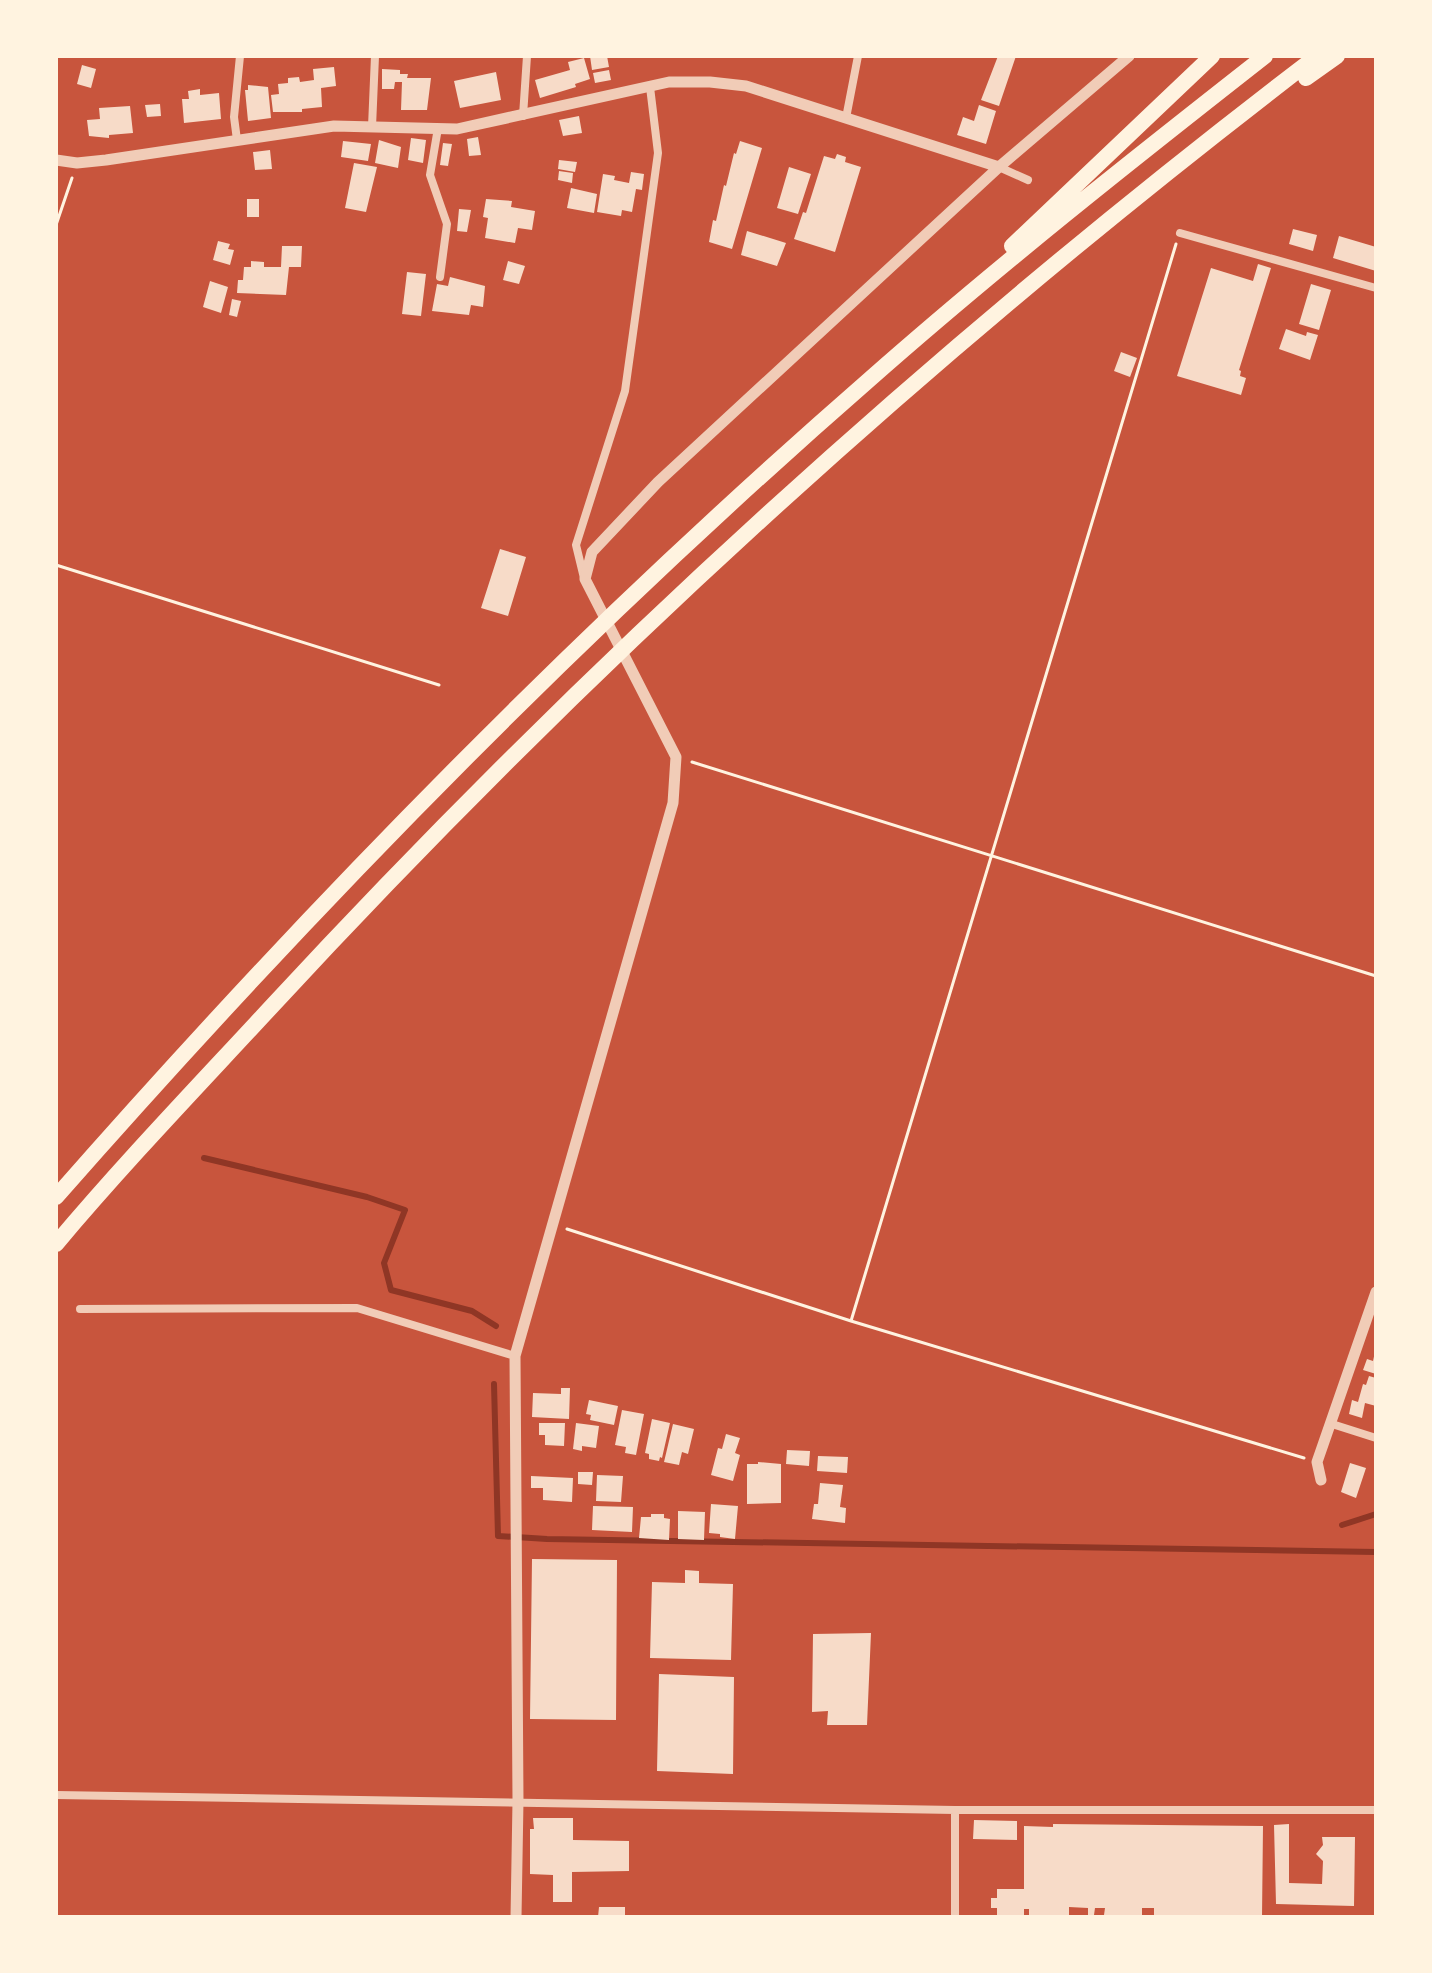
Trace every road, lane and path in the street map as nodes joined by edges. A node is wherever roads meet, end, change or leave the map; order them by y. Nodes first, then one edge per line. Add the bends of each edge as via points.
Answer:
1 (240, 56) edge
2 (375, 56) edge
3 (527, 56) edge
4 (858, 56) edge
5 (1129, 56) edge
6 (1212, 56) edge
7 (1265, 56) edge
8 (1317, 56) edge
9 (1337, 56) edge
10 (650, 87) junction
11 (523, 116) junction
12 (846, 118) junction
13 (372, 127) junction
14 (438, 128) junction
15 (237, 140) junction
16 (56, 160) edge
17 (77, 163) junction
18 (999, 167) junction
19 (1028, 180) dead end
20 (56, 225) edge
21 (1180, 233) joint
22 (440, 277) dead end
23 (1034, 284) junction
24 (1376, 288) edge
25 (870, 378) junction
26 (56, 565) edge
27 (585, 579) junction
28 (439, 685) dead end
29 (676, 757) junction
30 (991, 857) junction
31 (1376, 976) edge
32 (56, 1197) edge
33 (552, 1224) junction
34 (56, 1244) edge
35 (1376, 1292) edge
36 (80, 1309) dead end
37 (1373, 1312) edge
38 (851, 1321) junction
39 (515, 1356) junction
40 (1332, 1424) junction
41 (1376, 1438) edge
42 (1317, 1462) junction
43 (1321, 1480) dead end
44 (56, 1795) edge
45 (518, 1801) junction
46 (955, 1810) junction
47 (1376, 1810) edge
48 (516, 1917) edge
49 (955, 1917) edge

1 - 15 street
2 - 13 street
3 - 11 street
4 - 12 street
5 - 18 street
6 - 25 highway
7 - 25 highway
8 - 23 highway
9 - 23 highway via 1094,244
10 - 11 street
10 - 12 street via 669,82 746,86
10 - 27 street via 658,153 625,391 576,545
11 - 14 street
12 - 18 street
13 - 14 street
13 - 15 street via 334,126
14 - 22 street via 430,175 447,224
15 - 17 street
16 - 17 street
17 - 20 path
18 - 19 street
18 - 27 street via 658,482 592,552
21 - 24 street
21 - 30 path
23 - 34 highway via 651,622 432,836
25 - 32 highway via 533,692 285,942
26 - 28 path
27 - 29 street
29 - 30 path
29 - 33 street via 673,803
30 - 31 path
30 - 38 path
33 - 38 path
33 - 39 street
35 - 37 street
36 - 39 street via 357,1308
37 - 40 street
38 - 42 path
39 - 45 street
40 - 41 street
40 - 42 street
42 - 43 street
44 - 45 street
45 - 46 street
45 - 48 street
46 - 47 street
46 - 49 street

